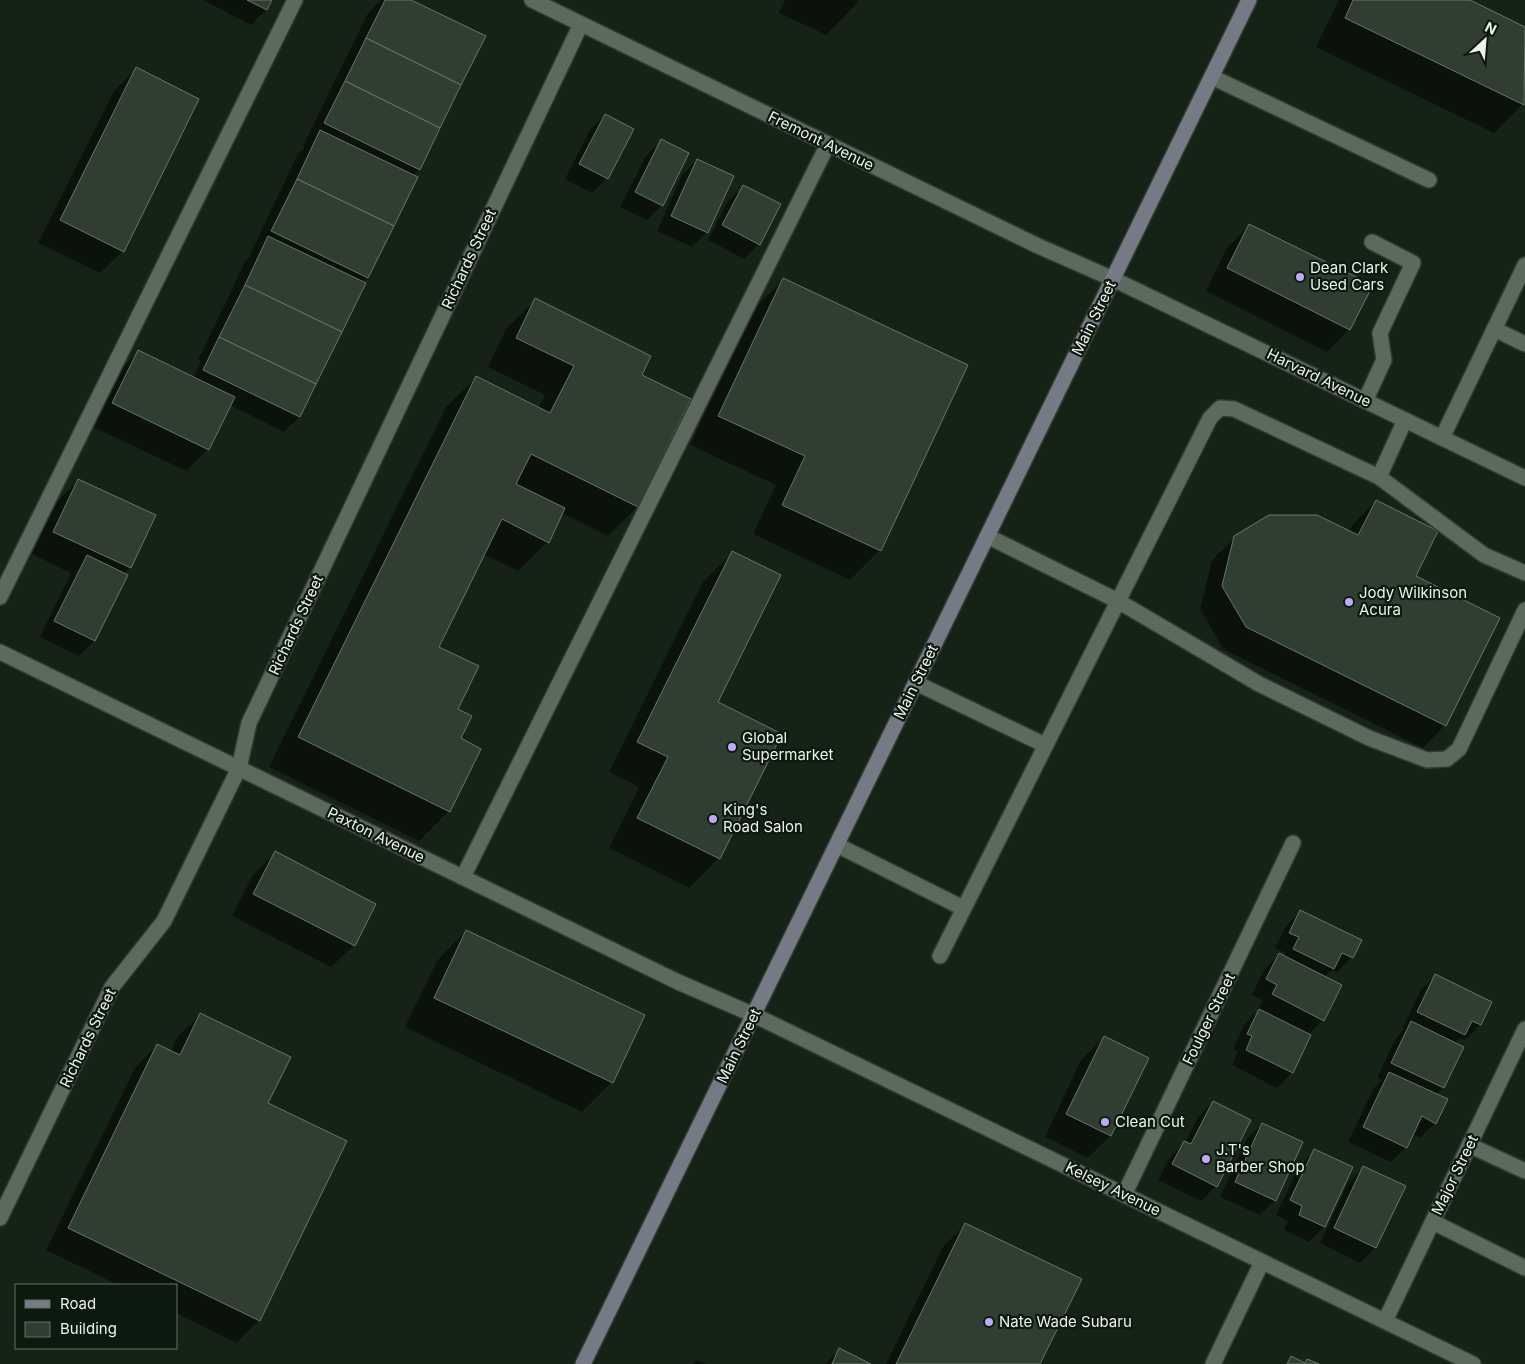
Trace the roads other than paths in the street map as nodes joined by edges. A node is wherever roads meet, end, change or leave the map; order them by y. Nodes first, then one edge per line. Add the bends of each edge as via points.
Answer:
1 (295, 0) edge
2 (532, 0) edge
3 (1249, 0) edge
4 (581, 24) junction
5 (1212, 77) junction
6 (828, 144) junction
7 (1429, 180) dead end
8 (1372, 242) dead end
9 (1525, 265) edge
10 (1113, 279) junction
11 (1494, 328) junction
12 (1525, 344) edge
13 (1365, 400) junction
14 (1405, 420) junction
15 (1442, 438) junction
16 (1378, 477) junction
17 (1525, 478) edge
18 (987, 536) junction
19 (1525, 573) edge
20 (0, 597) edge
21 (1118, 601) junction
22 (1525, 610) edge
23 (0, 652) edge
24 (916, 683) junction
25 (1045, 745) junction
26 (240, 768) junction
27 (1293, 843) dead end
28 (837, 845) junction
29 (463, 877) junction
30 (963, 908) junction
31 (940, 956) dead end
32 (754, 1014) junction
33 (1525, 1029) edge
34 (1470, 1145) junction
35 (1525, 1171) edge
36 (1124, 1195) junction
37 (0, 1218) edge
38 (1433, 1222) junction
39 (1262, 1262) junction
40 (1525, 1268) edge
41 (1385, 1321) junction
42 (584, 1364) edge
43 (1213, 1364) edge
44 (1473, 1364) edge

1 - 20 street
2 - 4 street, Fremont Avenue
3 - 5 street, Main Street
4 - 6 street, Fremont Avenue
4 - 26 street, Richards Street via 249,723
5 - 7 street
5 - 10 street, Main Street
6 - 10 street, Fremont Avenue
6 - 29 street
8 - 13 street via 1413,263 1380,333 1384,360
9 - 11 street
10 - 13 street, Harvard Avenue
10 - 18 street, Main Street
11 - 12 street
11 - 15 street
13 - 14 street, Harvard Avenue
14 - 15 street, Harvard Avenue
14 - 16 street
15 - 17 street, Harvard Avenue
16 - 19 street via 1484,555
16 - 21 street via 1234,409 1220,408 1210,418
18 - 21 street
18 - 24 street, Main Street
21 - 22 street via 1259,684 1369,738 1427,760 1447,759 1458,749
21 - 25 street
23 - 26 street, Paxton Avenue
24 - 25 street
24 - 28 street, Main Street
25 - 30 street
26 - 29 street, Paxton Avenue
26 - 37 street, Richards Street via 164,921 112,987
27 - 36 street, Foulger Street
28 - 30 street
28 - 32 street, Main Street
29 - 32 street, Paxton Avenue via 678,982
30 - 31 street
32 - 36 street, Kelsey Avenue
32 - 42 street, Main Street
33 - 34 street, Major Street
34 - 35 street
34 - 38 street, Major Street
36 - 39 street, Kelsey Avenue
38 - 40 street
38 - 41 street, Major Street
39 - 41 street, Kelsey Avenue
39 - 43 street
41 - 44 street, Kelsey Avenue

